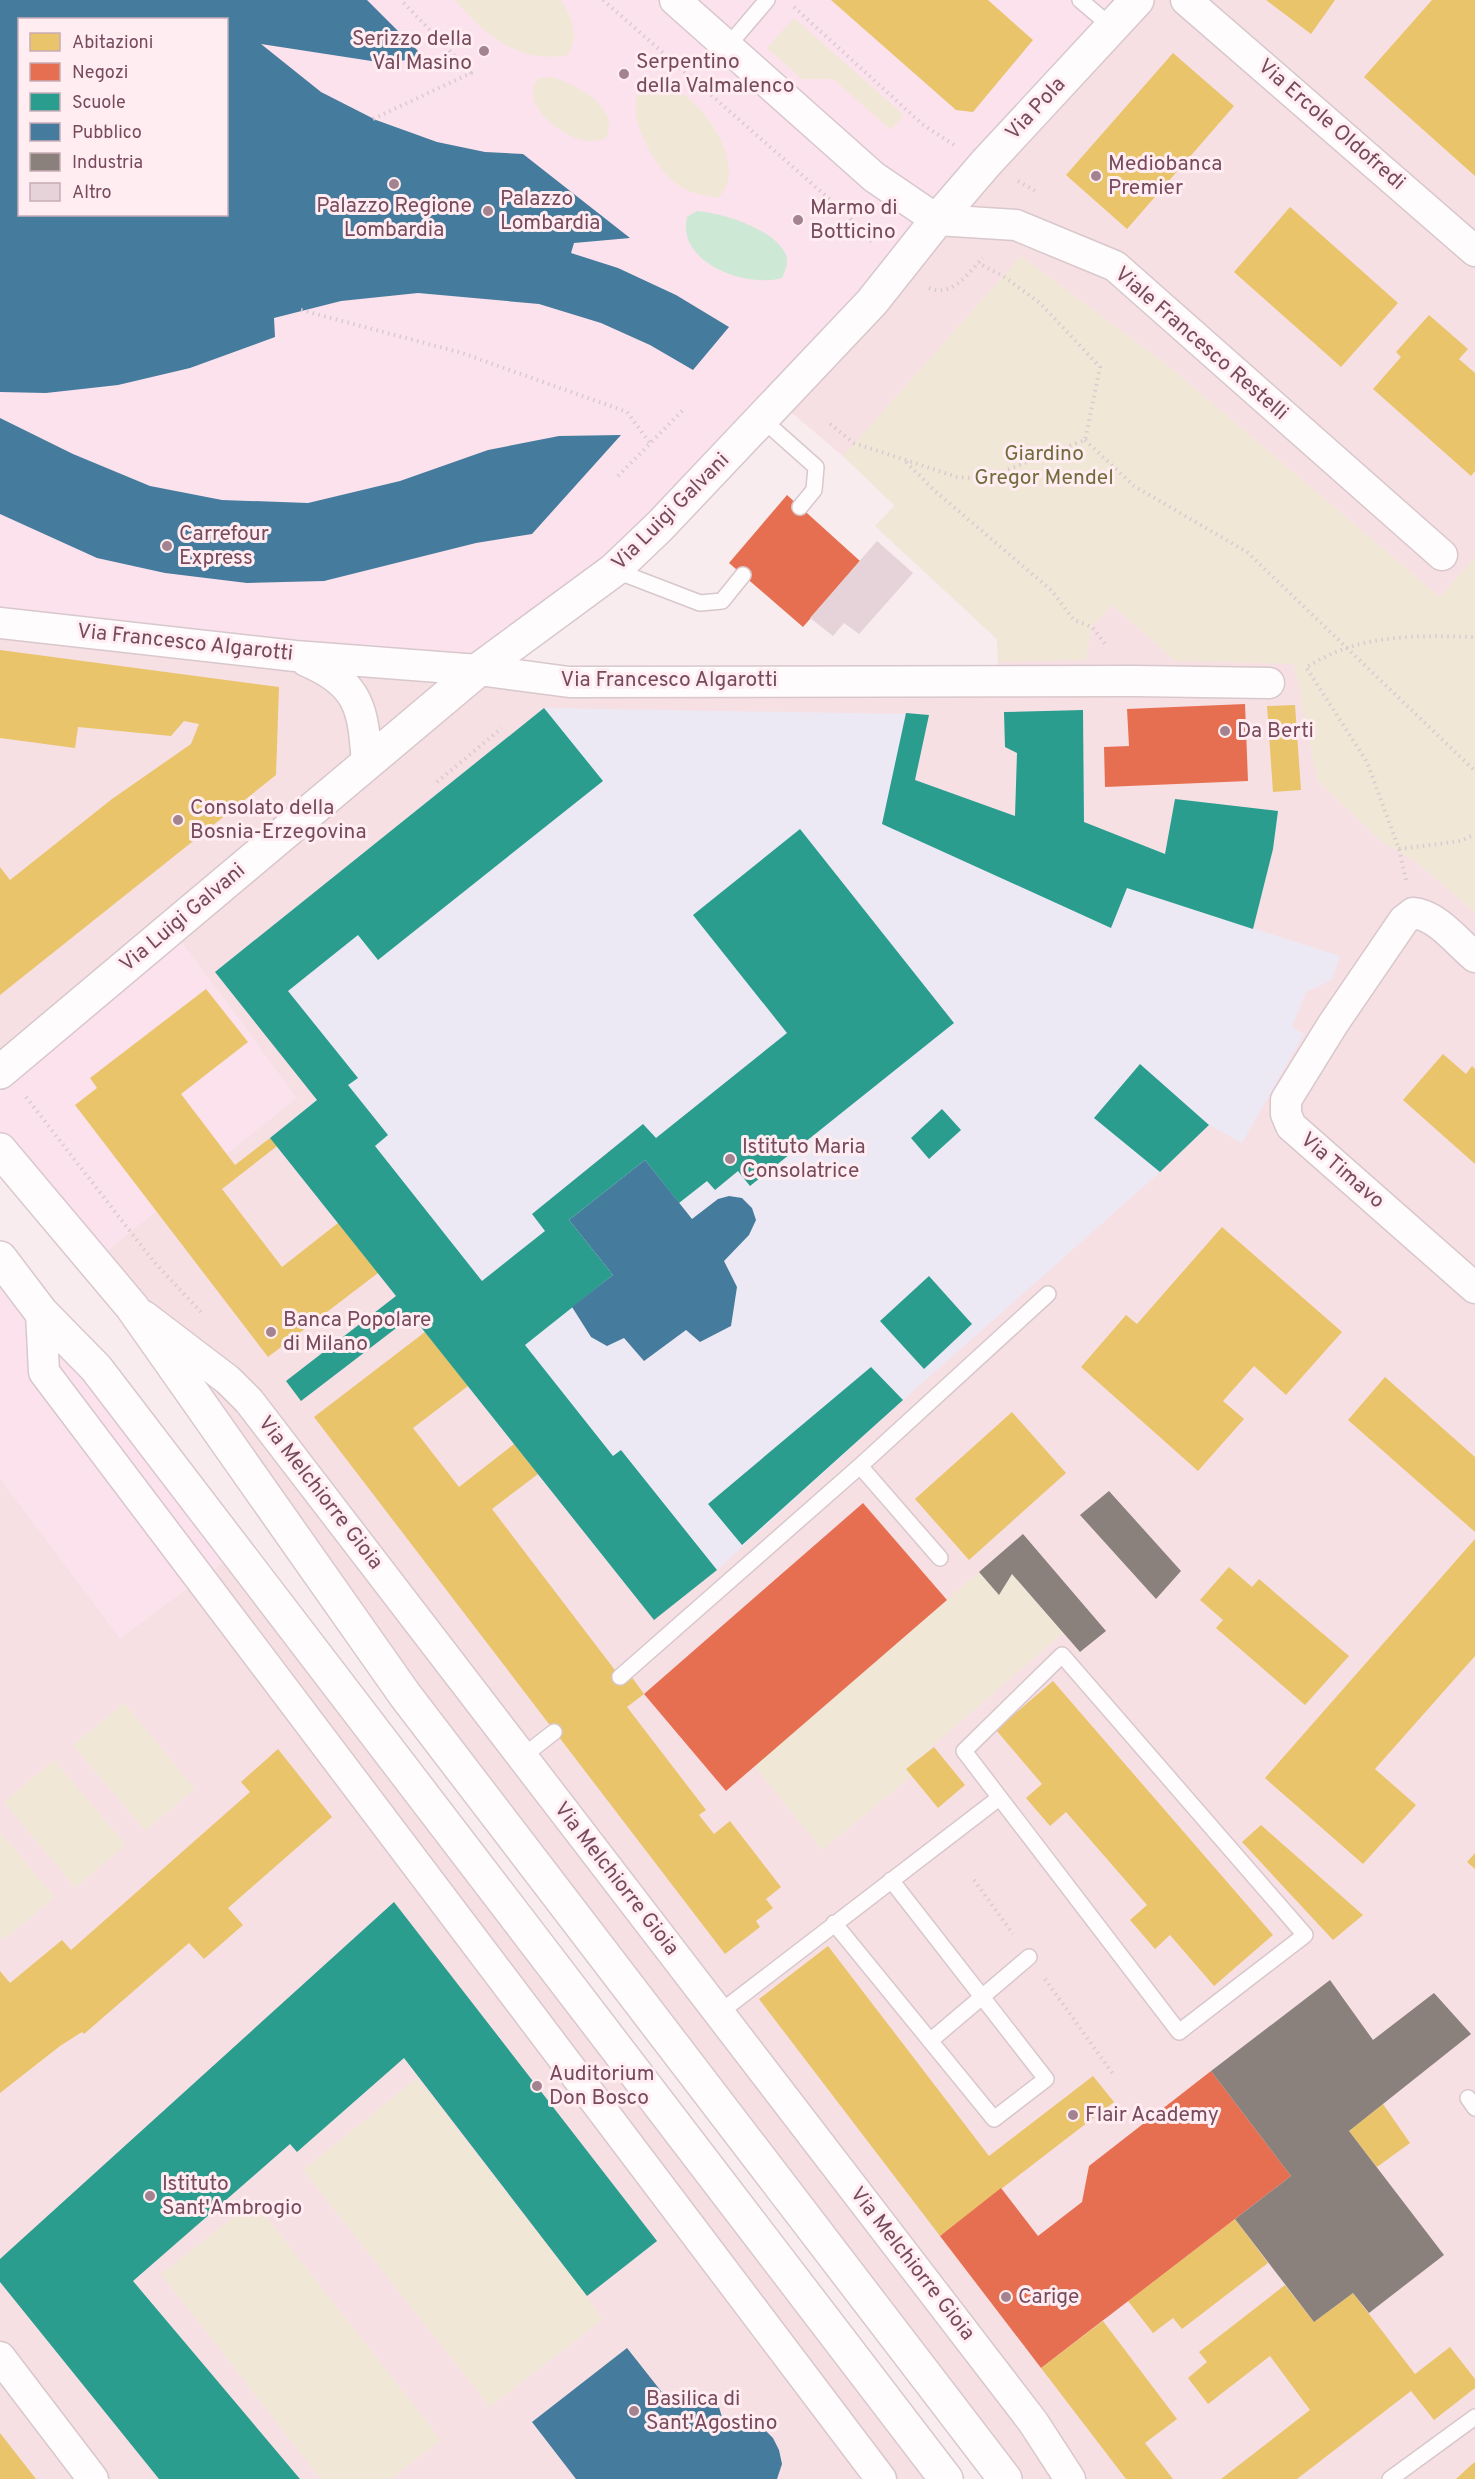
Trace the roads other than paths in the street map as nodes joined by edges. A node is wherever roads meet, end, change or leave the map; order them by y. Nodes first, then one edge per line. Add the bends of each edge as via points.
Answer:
1 (675, 0) edge
2 (767, 0) edge
3 (1080, 0) edge
4 (1137, 0) edge
5 (1186, 0) edge
6 (1112, 27) junction
7 (727, 47) junction
8 (937, 220) junction
9 (1475, 251) edge
10 (762, 419) junction
11 (800, 507) dead end
12 (1442, 555) dead end
13 (614, 570) junction
14 (743, 575) dead end
15 (0, 622) edge
16 (295, 656) junction
17 (478, 670) junction
18 (1269, 683) dead end
19 (367, 764) junction
20 (1475, 957) edge
21 (0, 1072) edge
22 (0, 1150) edge
23 (0, 1258) edge
24 (1475, 1288) edge
25 (1048, 1294) dead end
26 (132, 1307) junction
27 (41, 1312) junction
28 (860, 1466) junction
29 (939, 1558) dead end
30 (620, 1677) dead end
31 (554, 1732) dead end
32 (522, 1756) junction
33 (999, 1798) junction
34 (891, 1880) junction
35 (834, 1923) junction
36 (1029, 1957) dead end
37 (983, 1998) junction
38 (719, 2013) junction
39 (930, 2041) junction
40 (0, 2358) edge
41 (1475, 2417) edge
42 (93, 2479) edge
43 (881, 2479) edge
44 (946, 2479) edge
45 (1005, 2479) edge
46 (1070, 2479) edge
47 (1390, 2479) edge

1 - 7 street
2 - 7 lane
3 - 6 lane
4 - 6 main road, Via Pola
5 - 9 street, Via Ercole Oldofredi
6 - 8 main road, Via Pola
7 - 8 street via 873,177
8 - 10 main road, Via Luigi Galvani via 872,302
8 - 12 street, Viale Francesco Restelli via 1016,225 1115,266
10 - 11 lane via 816,467 814,490
10 - 13 main road, Via Luigi Galvani
13 - 14 lane via 700,603 722,601
13 - 17 main road, Via Luigi Galvani
15 - 16 street, Via Francesco Algarotti
16 - 17 street, Via Francesco Algarotti
16 - 19 street via 332,674 348,688 364,721
17 - 18 street, Via Francesco Algarotti via 568,682
17 - 19 main road, Via Luigi Galvani
19 - 21 main road, Via Luigi Galvani
20 - 24 street, Via Timavo via 1424,914 1413,913 1404,920 1286,1100 1291,1126
22 - 26 main road, Via Melchiorre Gioia
23 - 27 main road
25 - 28 lane
26 - 32 street, Via Melchiorre Gioia via 228,1380 249,1401
26 - 45 main road, Via Melchiorre Gioia via 405,1695
27 - 43 street via 44,1372
27 - 44 main road via 96,1368
28 - 29 lane
28 - 30 lane
31 - 32 lane
32 - 38 street, Via Melchiorre Gioia
33 - 33 lane via 964,1751 1062,1655 1305,1935 1179,2032
33 - 34 lane
34 - 35 lane
34 - 37 lane
35 - 38 lane
35 - 39 lane
36 - 37 lane
37 - 39 lane
37 - 39 lane via 1046,2079 994,2120
38 - 46 street, Via Melchiorre Gioia via 1033,2422
40 - 42 street
41 - 47 lane

